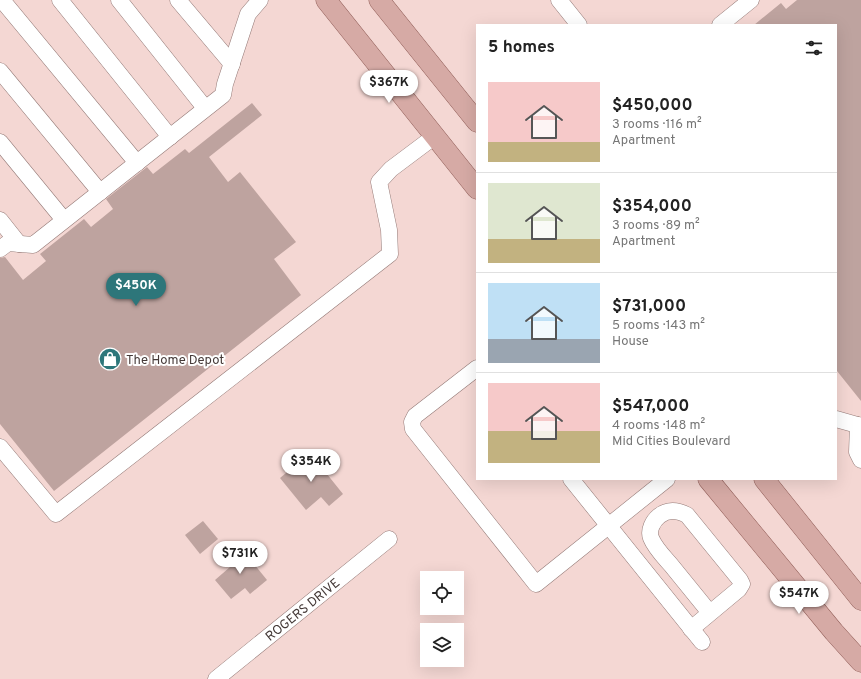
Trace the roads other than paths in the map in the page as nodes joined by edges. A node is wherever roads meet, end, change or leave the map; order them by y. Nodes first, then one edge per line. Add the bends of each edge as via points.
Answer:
1 (2, 0) edge
2 (60, 0) edge
3 (119, 0) edge
4 (178, 0) edge
5 (260, 0) edge
6 (326, 0) edge
7 (379, 0) edge
8 (559, 0) edge
9 (750, 0) edge
10 (578, 24) edge
11 (721, 24) edge
12 (232, 64) junction
13 (0, 71) edge
14 (206, 108) junction
15 (476, 121) edge
16 (435, 136) junction
17 (170, 137) junction
18 (0, 142) edge
19 (137, 163) junction
20 (476, 188) edge
21 (100, 192) junction
22 (0, 220) edge
23 (64, 220) junction
24 (19, 244) junction
25 (0, 249) edge
26 (476, 369) edge
27 (837, 419) edge
28 (859, 425) edge
29 (0, 446) edge
30 (861, 460) edge
31 (572, 480) edge
32 (666, 480) edge
33 (709, 480) edge
34 (765, 480) edge
35 (608, 526) junction
36 (389, 539) dead end
37 (861, 600) edge
38 (710, 613) junction
39 (691, 629) junction
40 (702, 642) dead end
41 (861, 662) edge
42 (216, 679) edge

1 - 19 lane
2 - 17 lane
3 - 14 lane
4 - 12 lane
5 - 12 lane via 248,14
6 - 16 main road
7 - 15 main road
8 - 10 lane
9 - 11 lane
12 - 14 lane via 223,95
13 - 21 lane
14 - 17 lane
16 - 20 main road
16 - 29 lane via 391,169 379,182 389,230 390,254 56,514
17 - 19 lane
18 - 23 lane
19 - 21 lane
21 - 23 lane
22 - 24 lane
23 - 24 lane via 33,245
24 - 25 lane via 8,243
26 - 35 lane via 416,416 412,422 413,429 536,584
27 - 28 lane
28 - 30 lane via 857,452
31 - 35 lane
32 - 35 lane
33 - 41 main road
34 - 37 main road
35 - 39 lane
36 - 42 lane, ROGERS DRIVE
38 - 38 lane via 742,584 687,514 670,510 654,520 650,530 651,537
38 - 39 lane
39 - 40 lane

